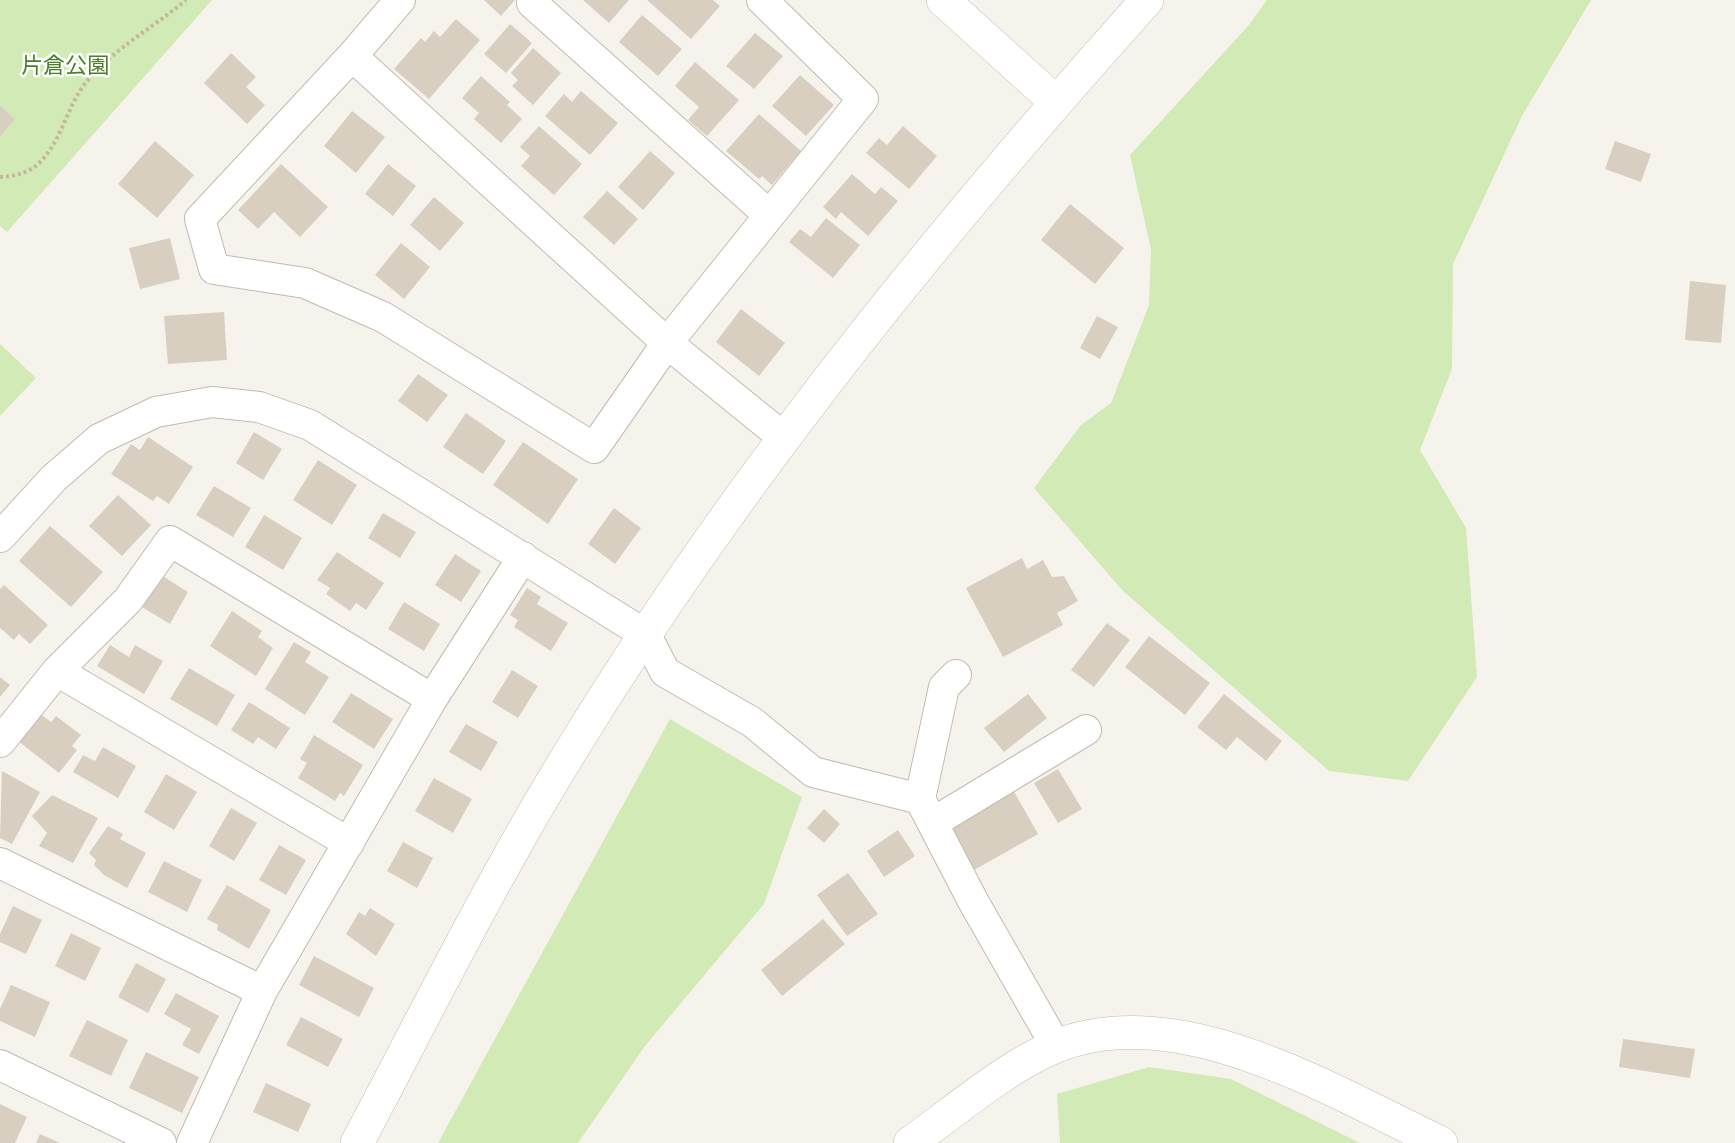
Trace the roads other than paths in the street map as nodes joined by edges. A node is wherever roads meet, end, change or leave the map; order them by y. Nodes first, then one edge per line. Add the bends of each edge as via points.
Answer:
1 (400, 0) edge
2 (534, 0) edge
3 (762, 0) edge
4 (944, 0) edge
5 (1148, 0) edge
6 (352, 56) junction
7 (1056, 102) junction
8 (768, 214) junction
9 (667, 343) junction
10 (784, 438) junction
11 (0, 537) edge
12 (522, 557) junction
13 (646, 635) junction
14 (57, 671) junction
15 (957, 675) dead end
16 (432, 699) junction
17 (1086, 730) dead end
18 (0, 742) edge
19 (927, 811) junction
20 (349, 843) junction
21 (0, 863) edge
22 (262, 992) junction
23 (1056, 1046) junction
24 (0, 1065) edge
25 (161, 1143) edge
26 (192, 1143) edge
27 (357, 1143) edge
28 (910, 1143) edge
29 (1441, 1143) edge

1 - 6 street
2 - 8 street via 532,3
3 - 8 street via 863,99
4 - 7 street
5 - 7 street
6 - 9 street
6 - 9 street via 200,219 214,269 305,283 383,317 594,448
7 - 10 street via 865,329
8 - 9 street
9 - 10 street
10 - 13 street
11 - 12 street via 54,478 99,439 156,412 212,402 259,407 310,425
12 - 13 street
12 - 16 street
13 - 19 street via 665,672 753,722 813,772
13 - 27 street via 539,804
14 - 16 street via 128,600 170,541
14 - 18 street
14 - 20 street
15 - 19 street via 944,687
16 - 20 street
17 - 19 street
19 - 23 street
20 - 22 street
21 - 22 street
22 - 26 street
23 - 28 street via 1029,1059
23 - 29 street via 1113,1033 1153,1033 1215,1043 1309,1081
24 - 25 street

